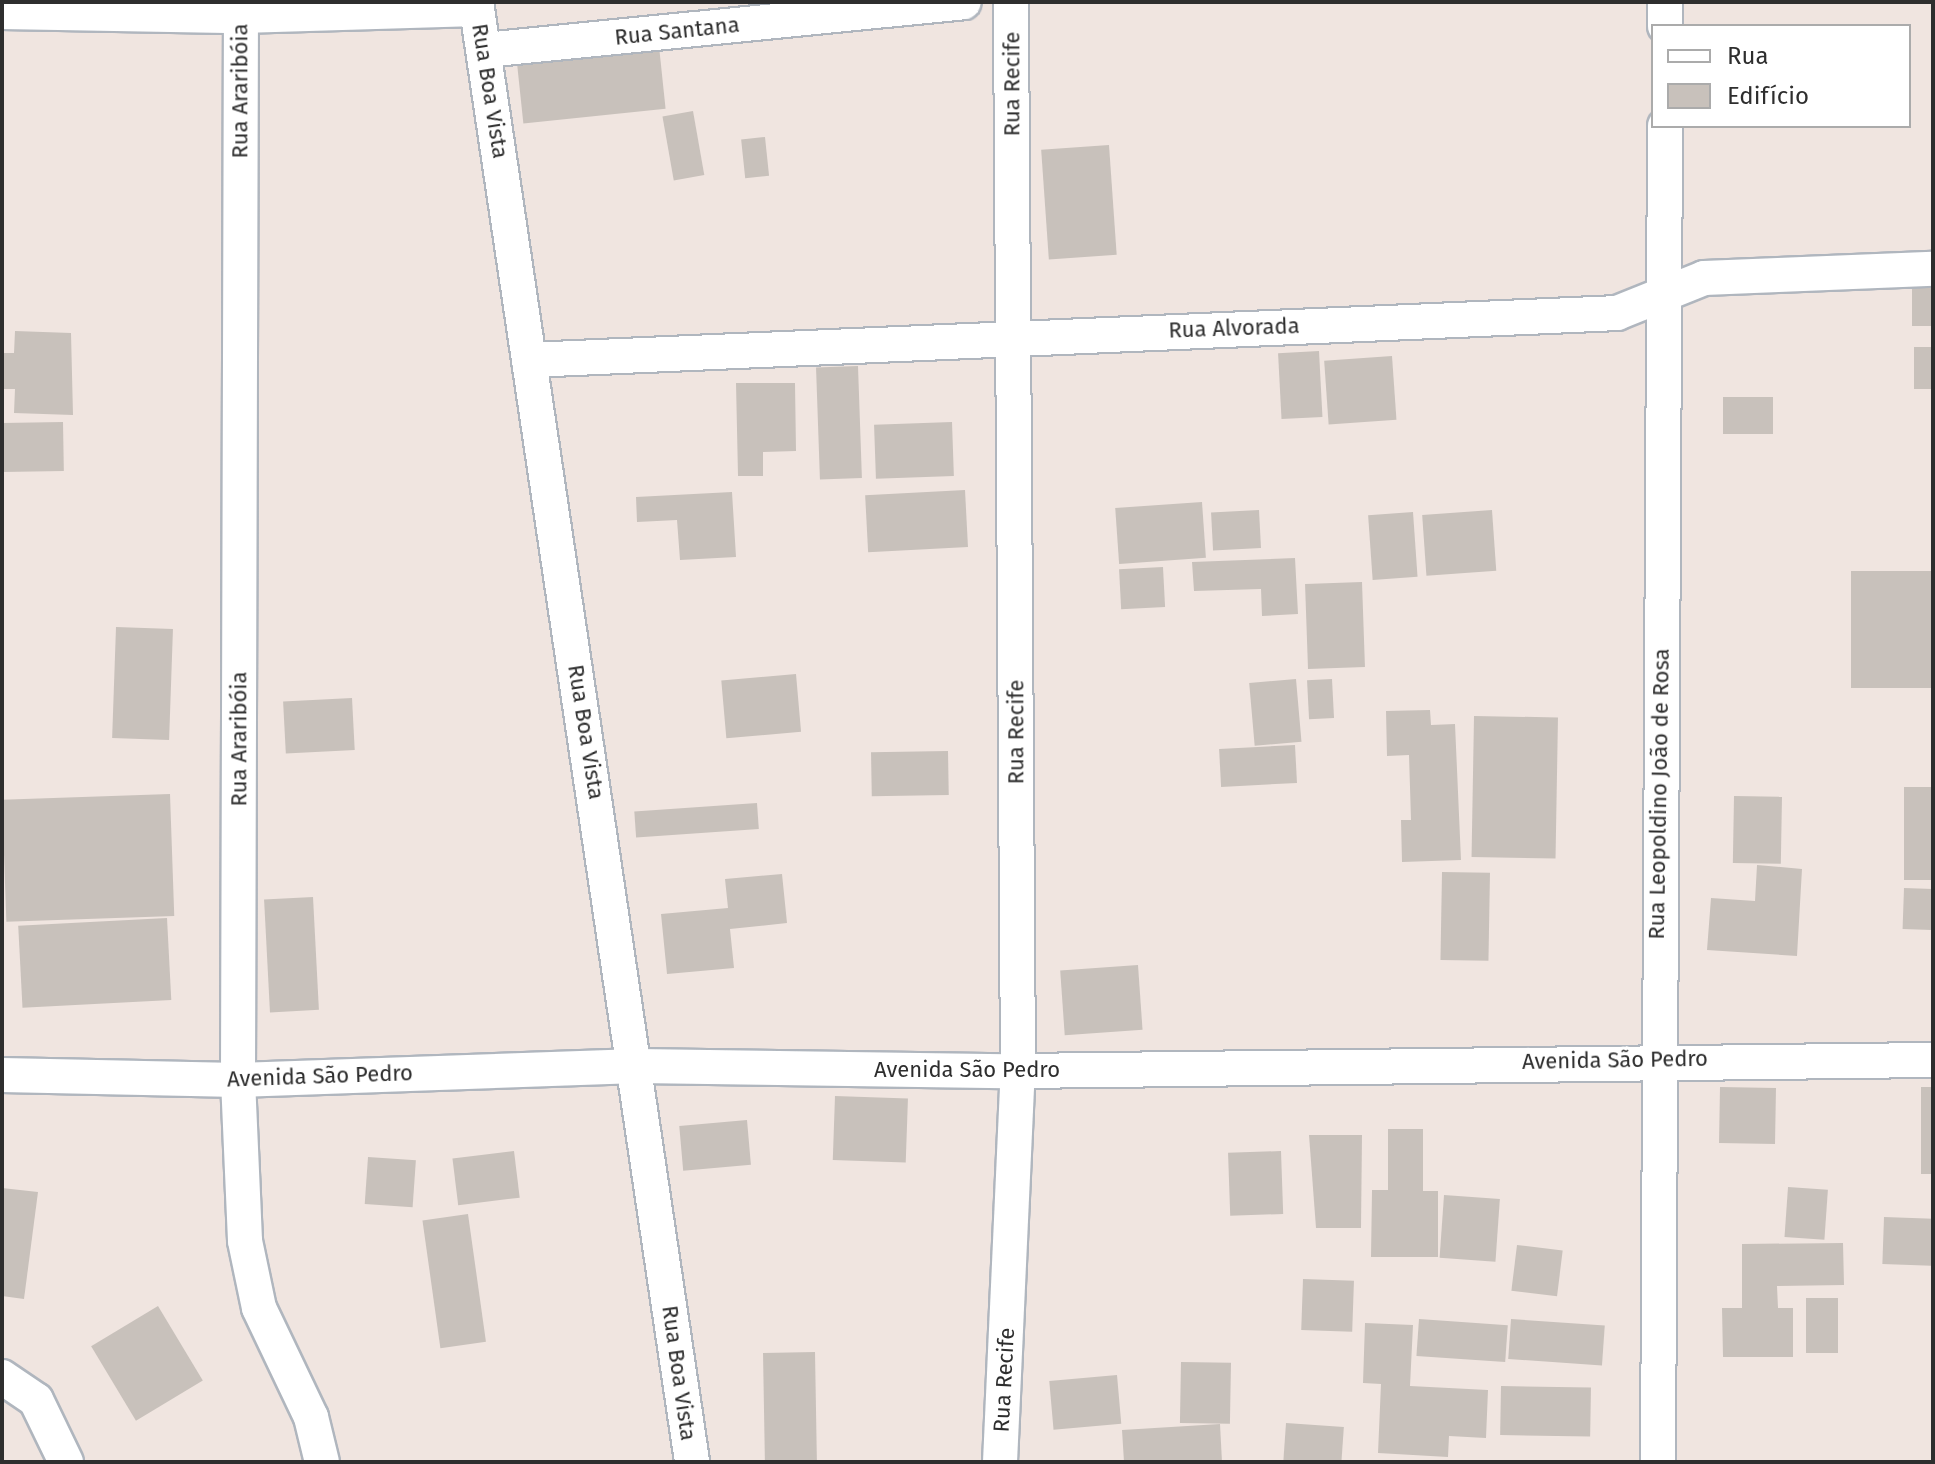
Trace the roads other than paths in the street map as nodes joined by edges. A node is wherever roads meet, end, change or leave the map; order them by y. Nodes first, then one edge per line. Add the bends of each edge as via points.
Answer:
1 (964, 2) edge
2 (1011, 2) edge
3 (1665, 2) edge
4 (476, 6) edge
5 (241, 9) edge
6 (2, 12) edge
7 (1665, 24) edge
8 (485, 50) junction
9 (1665, 128) edge
10 (1933, 269) edge
11 (1665, 296) junction
12 (1014, 337) junction
13 (529, 360) junction
14 (1656, 1058) junction
15 (1933, 1060) edge
16 (638, 1066) junction
17 (1018, 1071) junction
18 (2, 1075) edge
19 (238, 1080) junction
20 (2, 1377) edge
21 (66, 1462) edge
22 (322, 1462) edge
23 (692, 1462) edge
24 (1000, 1462) edge
25 (1658, 1462) edge

1 - 8 street, Rua Santana
2 - 12 street, Rua Recife
3 - 7 street
4 - 5 street
4 - 8 street, Rua Boa Vista
5 - 6 street
5 - 19 street, Rua Araribóia
8 - 13 street, Rua Boa Vista
9 - 11 street, Rua Leopoldino João de Rosa
10 - 11 street, Rua Alvorada via 1704,278
11 - 12 street, Rua Alvorada via 1617,313
11 - 14 street, Rua Leopoldino João de Rosa
12 - 13 street, Rua Alvorada
12 - 17 street, Rua Recife
13 - 16 street, Rua Boa Vista
14 - 15 street, Avenida São Pedro
14 - 17 street, Avenida São Pedro
14 - 25 street, Rua Leopoldino João de Rosa
16 - 17 street, Avenida São Pedro
16 - 19 street, Avenida São Pedro
16 - 23 street, Rua Boa Vista
17 - 24 street, Rua Recife
18 - 19 street, Avenida São Pedro
19 - 22 street, Rua Araribóia via 245,1241 259,1308 311,1417
20 - 21 street via 36,1400

